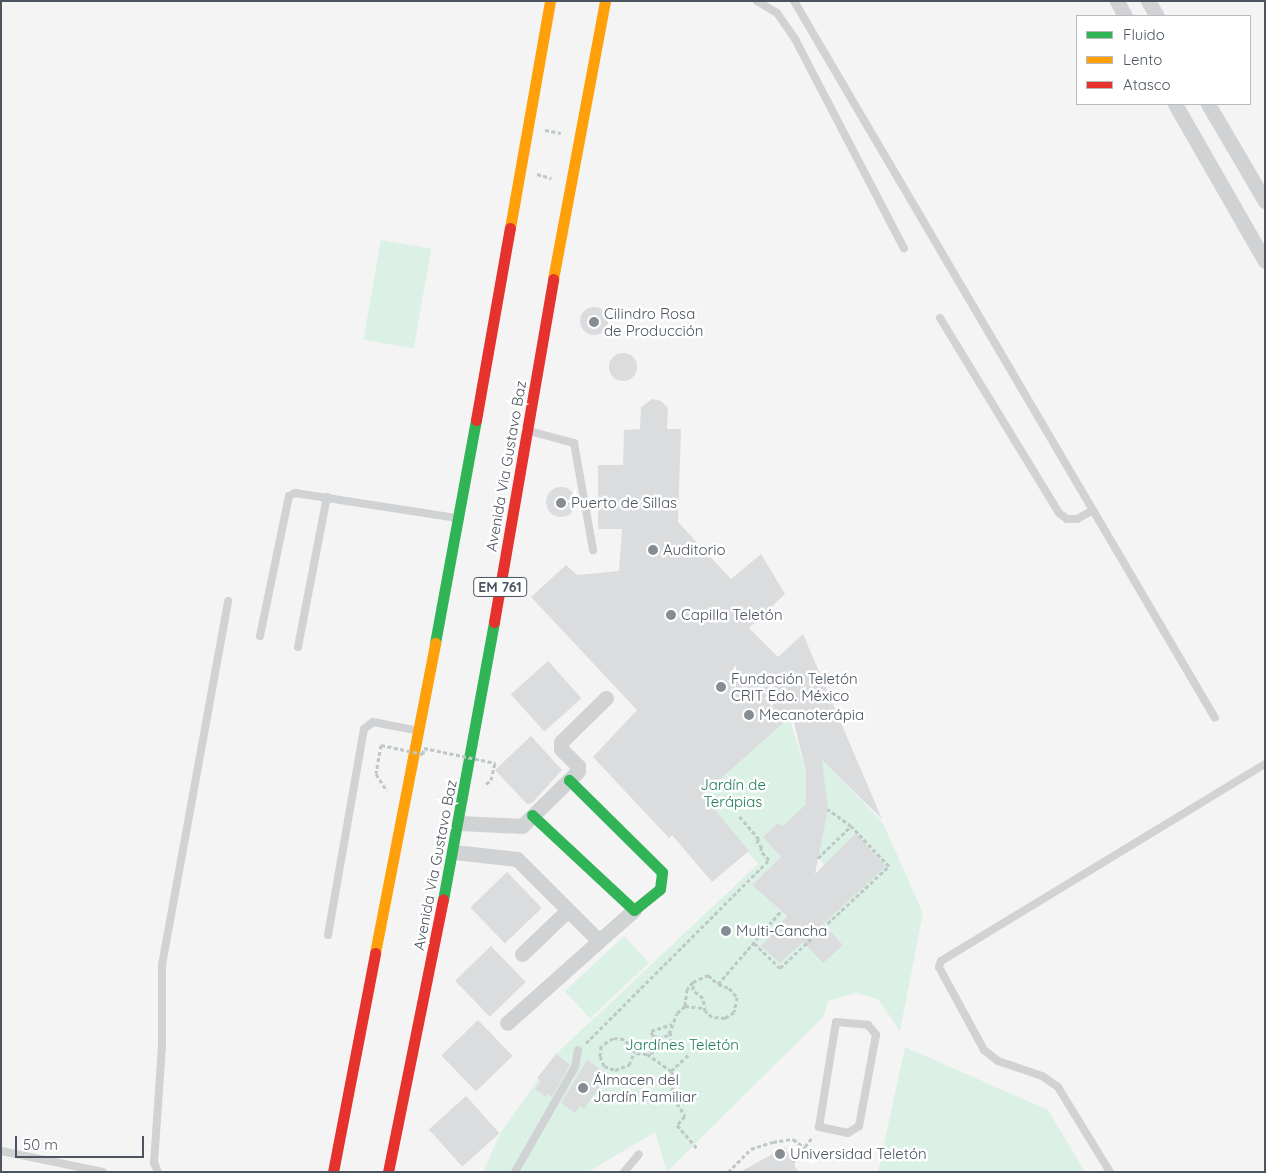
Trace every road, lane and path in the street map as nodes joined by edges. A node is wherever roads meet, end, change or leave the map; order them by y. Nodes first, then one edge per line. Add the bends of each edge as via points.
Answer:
1 (550, 1) edge
2 (605, 1) edge
3 (757, 1) edge
4 (794, 1) edge
5 (1117, 1) edge
6 (1148, 1) edge
7 (1124, 15) edge
8 (1156, 15) edge
9 (1176, 105) edge
10 (1209, 105) edge
11 (528, 126) junction
12 (580, 136) junction
13 (520, 169) junction
14 (570, 183) junction
15 (1265, 202) edge
16 (1260, 244) edge
17 (904, 248) dead end
18 (1265, 261) edge
19 (940, 318) dead end
20 (527, 430) junction
21 (327, 498) junction
22 (1093, 510) junction
23 (458, 518) junction
24 (593, 550) dead end
25 (228, 601) dead end
26 (260, 636) dead end
27 (298, 647) dead end
28 (606, 698) dead end
29 (1215, 718) dead end
30 (419, 731) junction
31 (1265, 764) edge
32 (376, 774) dead end
33 (491, 780) dead end
34 (568, 780) junction
35 (828, 809) dead end
36 (532, 815) junction
37 (738, 815) dead end
38 (459, 824) junction
39 (851, 826) junction
40 (454, 852) junction
41 (818, 858) dead end
42 (634, 910) junction
43 (567, 911) junction
44 (781, 911) dead end
45 (328, 935) dead end
46 (599, 941) junction
47 (754, 943) junction
48 (522, 954) dead end
49 (693, 982) junction
50 (718, 984) junction
51 (684, 1006) junction
52 (703, 1008) junction
53 (507, 1023) dead end
54 (672, 1024) junction
55 (670, 1032) junction
56 (663, 1038) junction
57 (578, 1050) joint
58 (634, 1051) junction
59 (690, 1053) dead end
60 (647, 1054) junction
61 (671, 1071) junction
62 (819, 1128) junction
63 (698, 1148) dead end
64 (805, 1148) junction
65 (1, 1151) edge
66 (639, 1154) dead end
67 (336, 1156) junction
68 (793, 1162) dead end
69 (103, 1172) edge
70 (158, 1172) edge
71 (333, 1172) edge
72 (341, 1172) edge
73 (388, 1172) edge
74 (515, 1172) edge
75 (624, 1172) edge
76 (728, 1172) edge
77 (1110, 1172) edge

1 - 11 main road
2 - 12 main road, Avenida Via Gustavo Baz / EM 761
3 - 17 lane via 777,13 795,39
4 - 22 lane
5 - 7 street
6 - 8 street
9 - 16 street
10 - 15 street
11 - 12 path
11 - 13 main road
12 - 14 main road, Avenida Via Gustavo Baz / EM 761
13 - 14 path
13 - 23 main road
14 - 20 main road, Avenida Via Gustavo Baz / EM 761
16 - 18 street
19 - 22 lane via 1059,513 1067,519 1077,519
20 - 24 lane via 574,443
20 - 38 main road, Avenida Via Gustavo Baz / EM 761
21 - 23 lane
21 - 26 lane via 295,493 289,496
21 - 27 lane
22 - 29 lane
23 - 30 main road
25 - 70 lane via 162,965 162,1047 154,1163
28 - 34 street via 561,742 561,749 579,768
30 - 45 lane via 373,722 364,729
30 - 67 main road
31 - 77 lane via 941,961 939,967 984,1050 998,1061 1042,1076 1058,1087
32 - 33 path, bridge via 381,745 423,754 424,748 495,763
34 - 36 street
34 - 42 main road via 662,872 660,889
35 - 39 path
36 - 38 street via 516,828
36 - 42 main road
37 - 57 path via 759,839 760,850 769,860
38 - 40 main road, Avenida Via Gustavo Baz / EM 761
39 - 41 path
39 - 47 path via 889,866 780,968
40 - 43 street via 517,859
40 - 73 main road, Avenida Via Gustavo Baz / EM 761
42 - 46 street
43 - 46 street
43 - 48 street
44 - 47 path
46 - 53 street
47 - 50 path
49 - 50 path via 708,975
49 - 51 path via 687,989
49 - 52 path via 693,990 702,998
50 - 52 path via 734,992 737,1003 734,1012 719,1018
51 - 52 path
51 - 54 path
54 - 55 path
54 - 56 path via 651,1030 653,1036
55 - 56 path
55 - 60 path via 669,1045
56 - 58 path via 636,1045
57 - 74 lane via 575,1067
58 - 58 path via 629,1065 615,1070 604,1066 600,1056 603,1043 612,1038 624,1039
58 - 60 path
59 - 61 path
60 - 61 path
61 - 63 path via 677,1082 670,1092 685,1116 677,1125
62 - 62 lane via 848,1134 859,1126 876,1035 868,1025 836,1022
62 - 64 path
64 - 68 path
64 - 76 path via 793,1139 773,1142 751,1149
65 - 69 lane
66 - 75 lane
67 - 71 main road
67 - 72 main road

